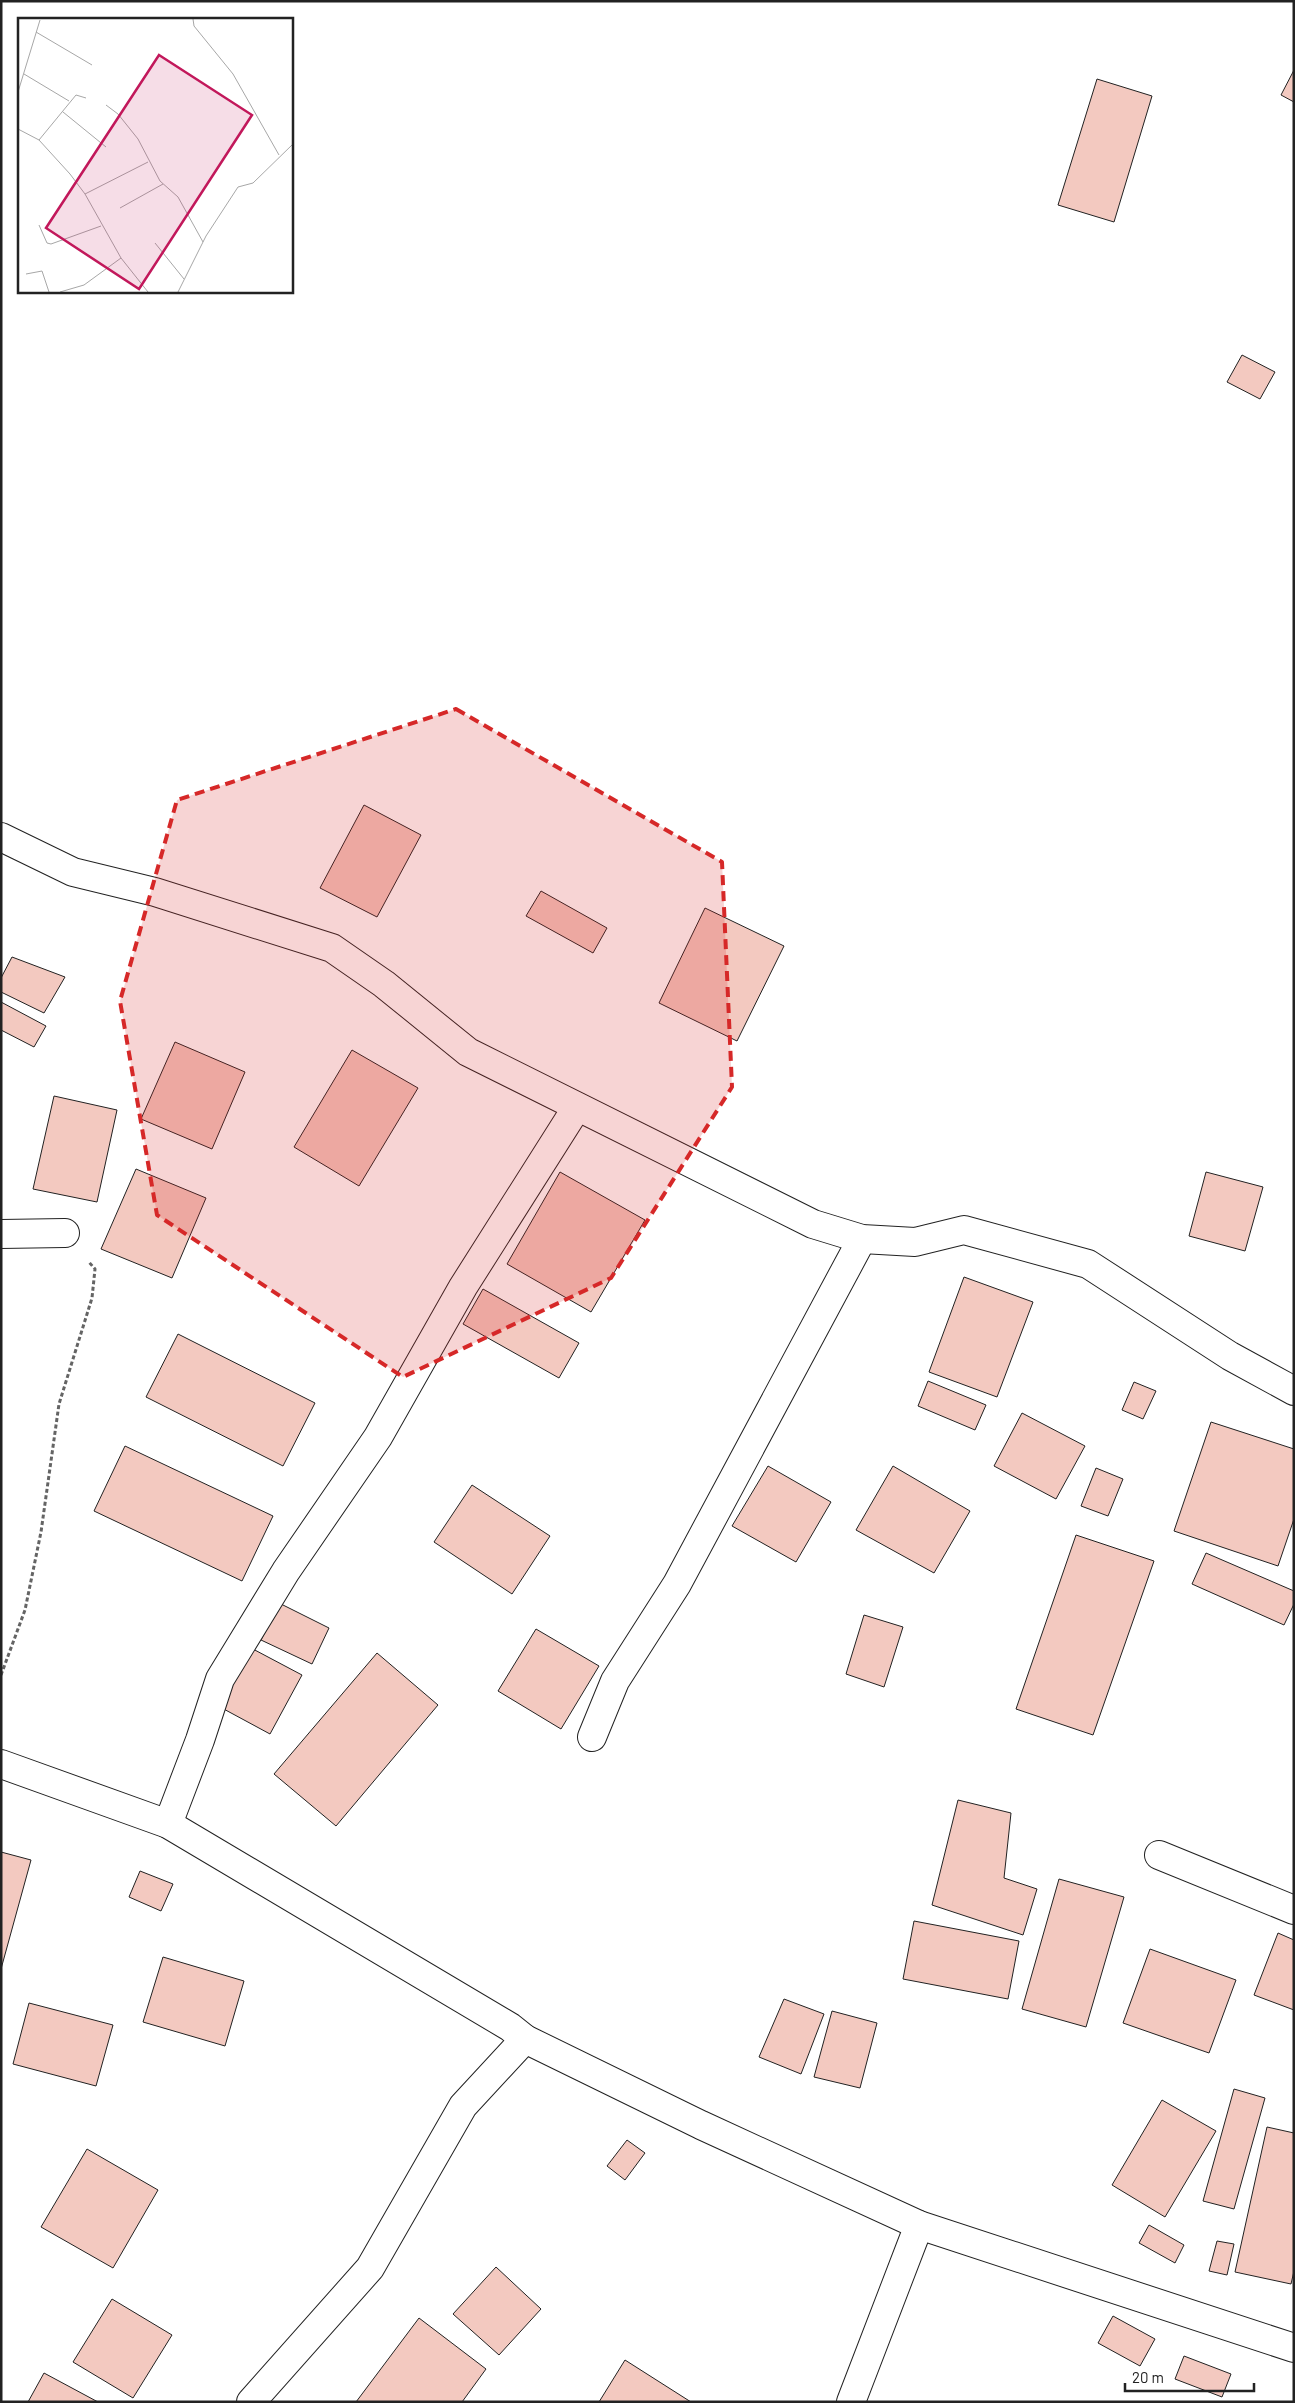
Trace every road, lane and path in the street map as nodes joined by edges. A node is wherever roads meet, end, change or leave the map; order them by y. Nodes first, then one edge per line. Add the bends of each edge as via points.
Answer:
1 (1, 837) edge
2 (576, 1107) junction
3 (65, 1233) joint
4 (1, 1234) edge
5 (862, 1239) junction
6 (1294, 1391) edge
7 (1, 1675) edge
8 (592, 1737) dead end
9 (1, 1764) edge
10 (168, 1824) junction
11 (1159, 1855) dead end
12 (1294, 1910) edge
13 (525, 2039) junction
14 (919, 2225) junction
15 (1294, 2348) edge
16 (251, 2402) edge
17 (851, 2402) edge

1 - 2 street via 73,872 155,892 332,948 384,984 468,1052
2 - 5 street via 813,1224
2 - 10 street via 462,1287 378,1437 286,1571 220,1679
3 - 4 street
3 - 7 path via 95,1269 92,1298 60,1404 41,1532 25,1610
5 - 6 street via 915,1242 964,1230 1088,1264 1230,1356
5 - 8 street via 677,1584 615,1680
9 - 10 street
10 - 13 street via 502,2022
11 - 12 street
13 - 14 street via 701,2125
13 - 16 street via 463,2106 370,2268
14 - 15 street
14 - 17 street

